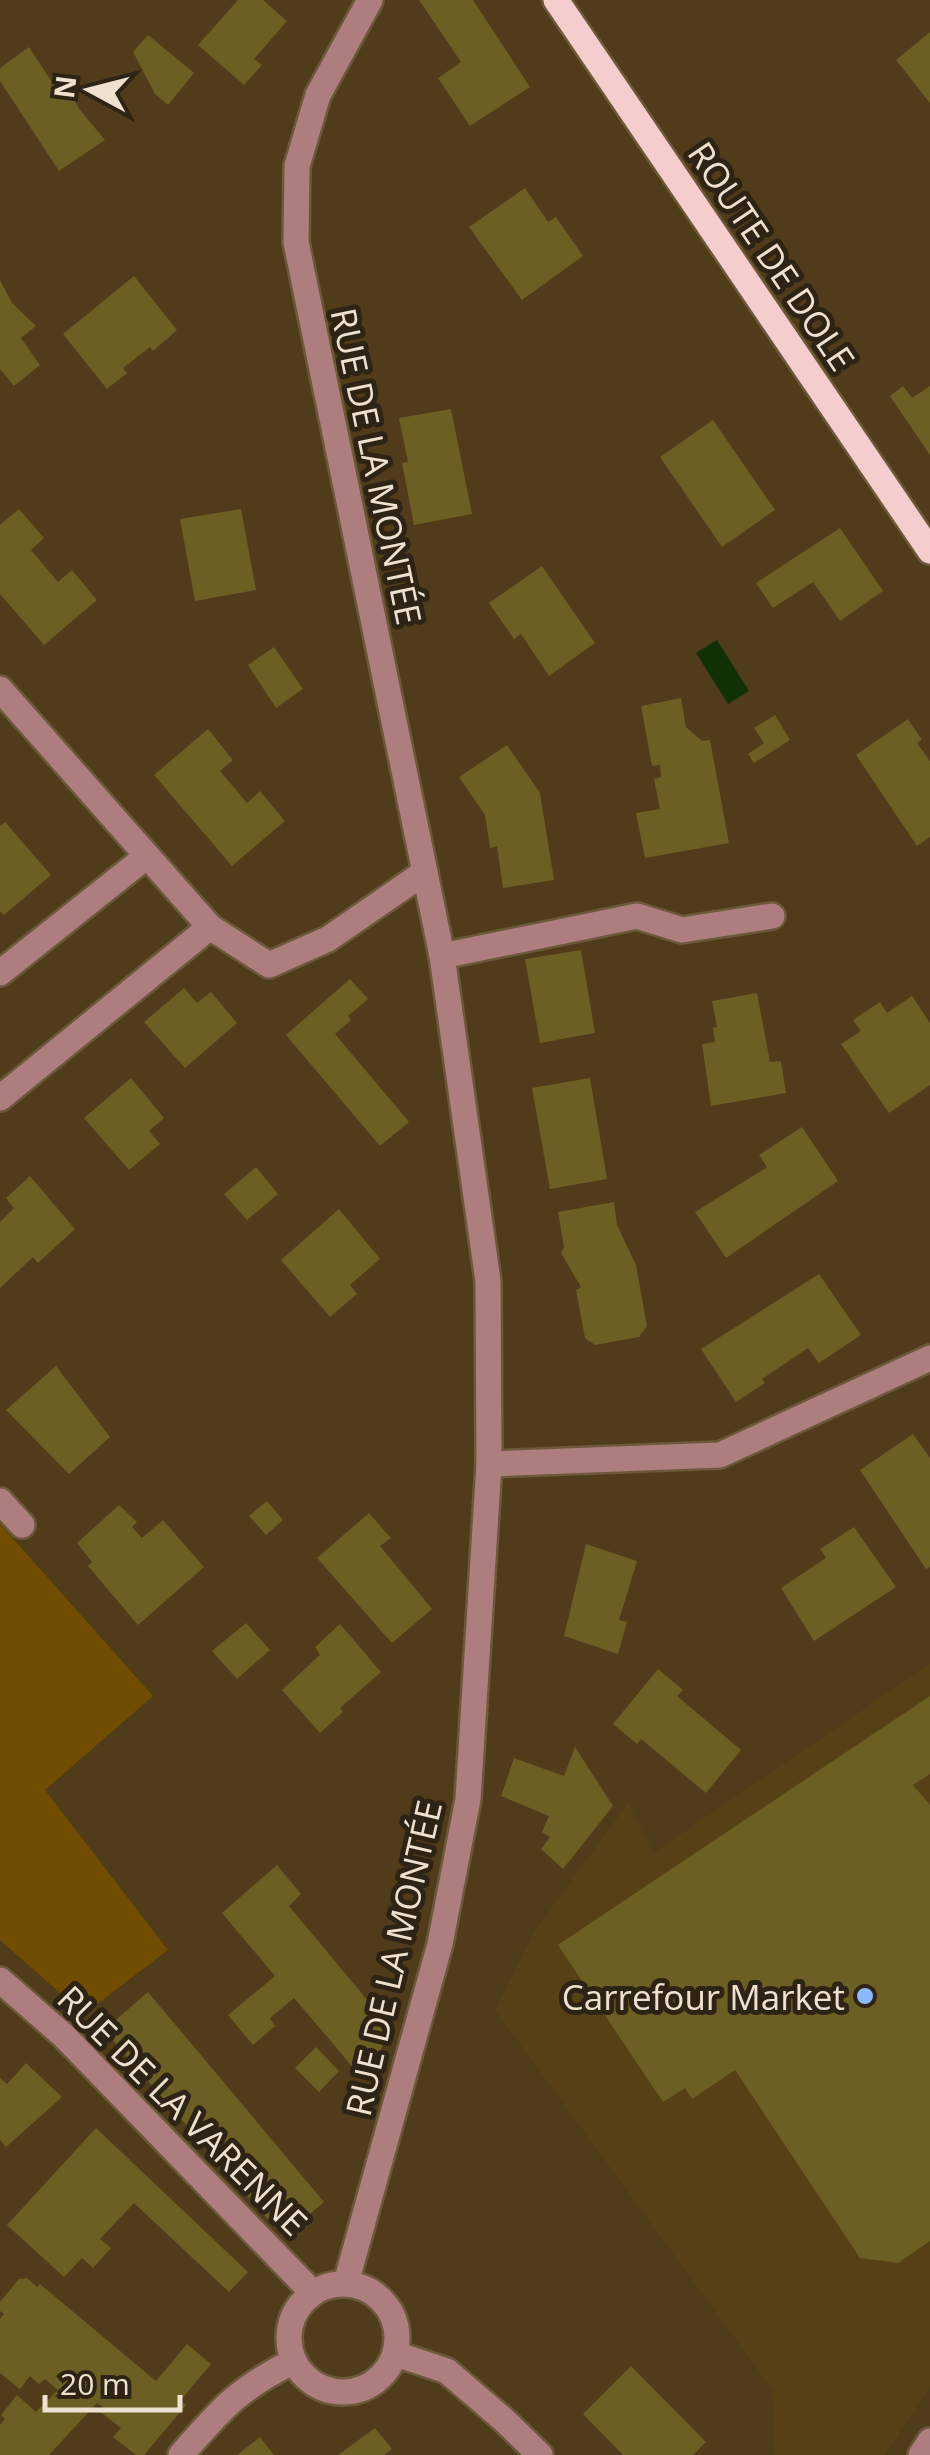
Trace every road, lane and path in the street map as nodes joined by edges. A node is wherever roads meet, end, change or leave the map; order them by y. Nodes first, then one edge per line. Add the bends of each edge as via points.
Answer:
1 (370, 0) edge
2 (556, 0) edge
3 (930, 551) edge
4 (0, 689) edge
5 (147, 856) junction
6 (425, 872) junction
7 (772, 916) dead end
8 (210, 927) junction
9 (442, 956) junction
10 (0, 973) edge
11 (0, 1098) edge
12 (930, 1358) edge
13 (489, 1464) junction
14 (0, 1501) edge
15 (22, 1525) dead end
16 (0, 1980) edge
17 (346, 2284) junction
18 (313, 2293) junction
19 (396, 2354) junction
20 (294, 2362) junction
21 (930, 2441) edge
22 (182, 2455) edge
23 (540, 2455) edge
24 (920, 2455) edge

1 - 6 street, RUE DE LA MONTÉE via 318,94 297,166 296,242
2 - 3 main road, ROUTE DE DOLE
4 - 5 street
5 - 8 street
5 - 10 street
6 - 8 street via 328,938 269,964
6 - 9 street, RUE DE LA MONTÉE
7 - 9 street via 682,930 637,916
8 - 11 street
9 - 13 street, RUE DE LA MONTÉE via 488,1280
12 - 13 street via 720,1455
13 - 17 street, RUE DE LA MONTÉE via 468,1798 440,1944
14 - 15 street
16 - 18 street, RUE DE LA VARENNE via 65,2037
17 - 18 street
17 - 19 street via 363,2287 388,2307 396,2322
18 - 20 street via 289,2331
19 - 20 street via 378,2381 348,2393 316,2385
19 - 23 street via 447,2371
20 - 22 street via 254,2380
21 - 24 street

